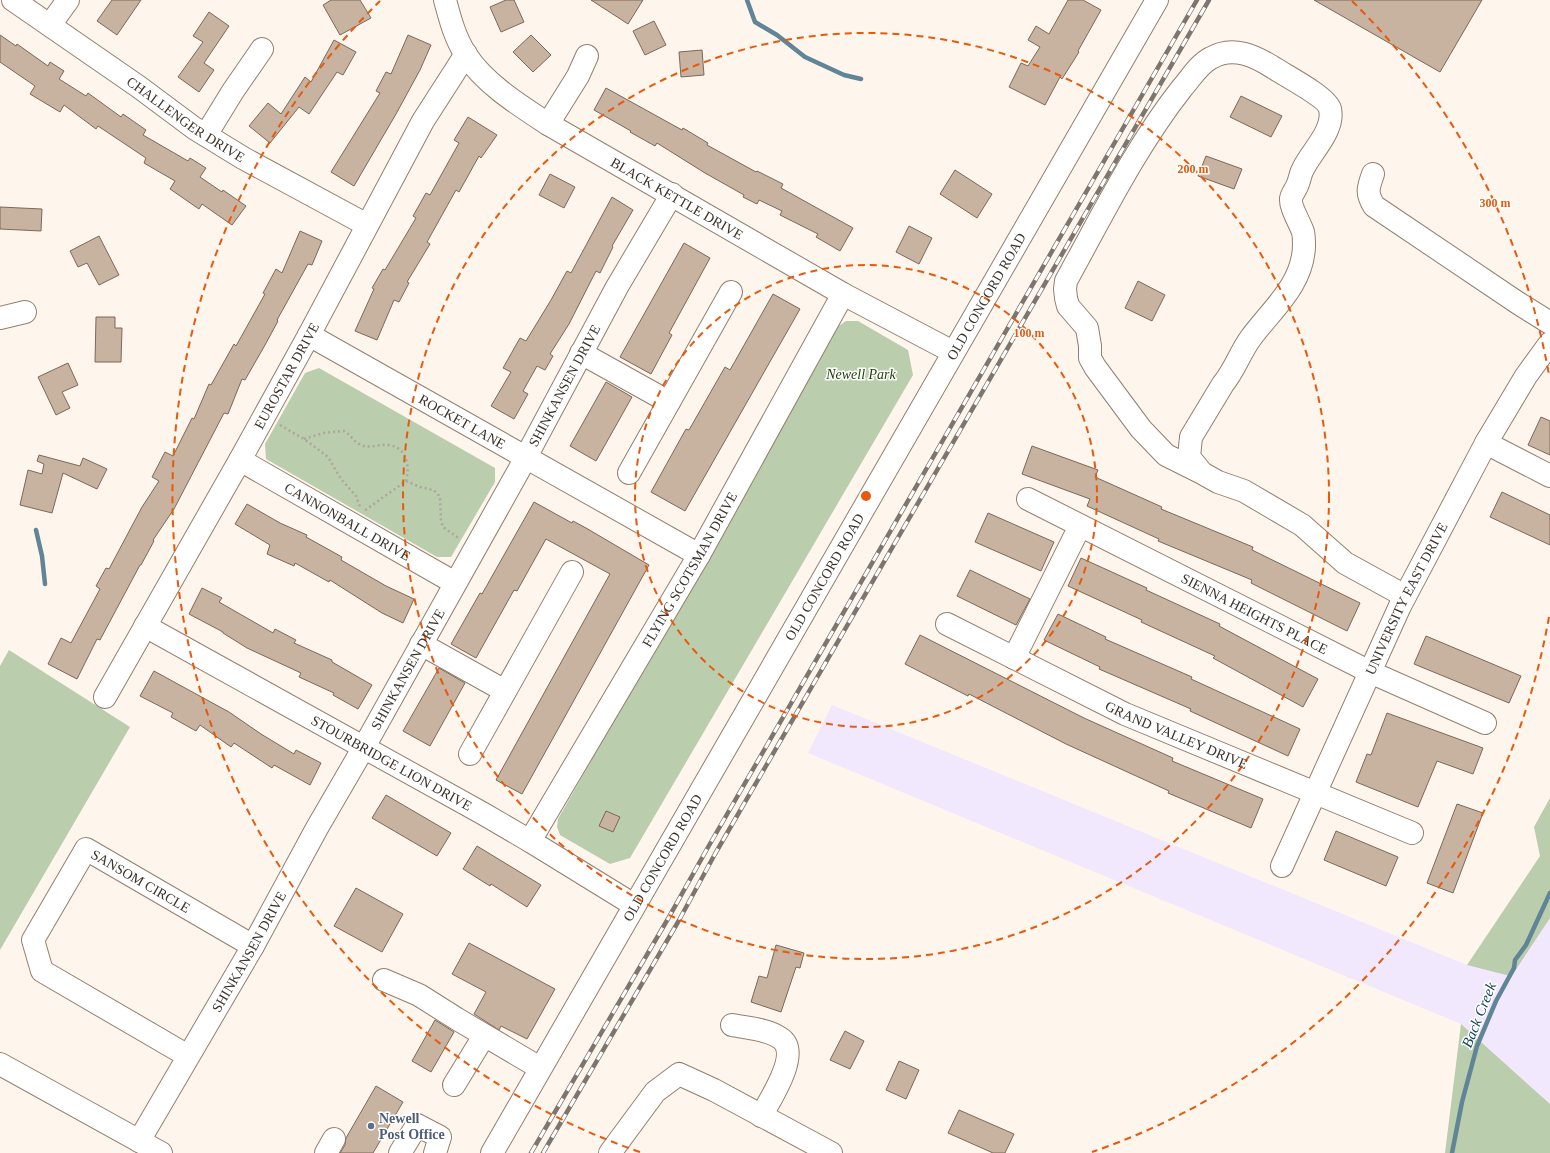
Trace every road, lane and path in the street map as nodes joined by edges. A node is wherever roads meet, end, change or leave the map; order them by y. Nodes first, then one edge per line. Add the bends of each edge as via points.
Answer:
1 (13, 0) edge
2 (68, 0) edge
3 (445, 0) edge
4 (1157, 0) edge
5 (50, 25) junction
6 (262, 49) dead end
7 (466, 54) junction
8 (587, 56) dead end
9 (548, 124) junction
10 (206, 135) junction
11 (1373, 174) dead end
12 (672, 194) junction
13 (367, 225) junction
14 (731, 292) dead end
15 (843, 294) junction
16 (25, 312) dead end
17 (0, 318) edge
18 (1550, 324) edge
19 (309, 335) junction
20 (1550, 343) edge
21 (953, 352) junction
22 (581, 353) junction
23 (669, 402) junction
24 (279, 425) dead end
25 (304, 439) junction
26 (1486, 442) junction
27 (526, 458) junction
28 (240, 460) junction
29 (629, 473) dead end
30 (1202, 473) junction
31 (1550, 476) edge
32 (406, 481) junction
33 (1028, 499) dead end
34 (1080, 526) junction
35 (463, 542) dead end
36 (698, 555) junction
37 (572, 572) dead end
38 (455, 584) junction
39 (1405, 596) junction
40 (947, 624) dead end
41 (145, 626) junction
42 (421, 644) junction
43 (1014, 658) junction
44 (1370, 672) junction
45 (505, 691) junction
46 (105, 697) dead end
47 (1485, 723) dead end
48 (364, 748) junction
49 (470, 754) dead end
50 (1315, 794) junction
51 (1412, 833) dead end
52 (530, 841) junction
53 (1282, 866) dead end
54 (634, 905) junction
55 (253, 946) junction
56 (384, 980) dead end
57 (732, 1024) dead end
58 (484, 1036) junction
59 (188, 1056) junction
60 (0, 1064) edge
61 (540, 1068) junction
62 (454, 1085) dead end
63 (758, 1114) junction
64 (139, 1141) junction
65 (800, 1146) edge
66 (161, 1153) edge
67 (400, 1153) edge
68 (435, 1153) edge
69 (492, 1153) edge
70 (610, 1153) edge
71 (831, 1153) edge

1 - 5 street, CHALLENGER DRIVE
2 - 5 street
3 - 7 street, BLACK KETTLE DRIVE via 452,26
4 - 21 street, OLD CONCORD ROAD
5 - 10 street, CHALLENGER DRIVE
6 - 10 street
7 - 9 street, BLACK KETTLE DRIVE via 476,68 508,98
7 - 13 street, EUROSTAR DRIVE via 423,121
8 - 9 street via 578,76
9 - 12 street, BLACK KETTLE DRIVE
10 - 13 street, CHALLENGER DRIVE via 243,158
11 - 18 street via 1368,196 1374,206
12 - 15 street, BLACK KETTLE DRIVE
12 - 22 street, SHINKANSEN DRIVE
13 - 19 street, EUROSTAR DRIVE
14 - 23 street
15 - 21 street, BLACK KETTLE DRIVE
15 - 36 street, FLYING SCOTSMAN DRIVE
16 - 17 street
19 - 27 street, ROCKET LANE
19 - 28 street, EUROSTAR DRIVE
20 - 26 street, UNIVERSITY EAST DRIVE via 1526,376
21 - 54 street, OLD CONCORD ROAD
22 - 23 street
22 - 27 street, SHINKANSEN DRIVE
23 - 29 street
24 - 25 path
25 - 32 path via 322,433 344,431 367,447 394,447 401,451 408,461
25 - 32 path via 328,457 341,479 356,496 361,513
26 - 31 street
26 - 39 street, UNIVERSITY EAST DRIVE
27 - 36 street, ROCKET LANE
27 - 38 street, SHINKANSEN DRIVE
28 - 38 street, CANNONBALL DRIVE
28 - 41 street, EUROSTAR DRIVE
30 - 30 street via 1166,455 1141,429 1113,392 1090,358 1087,328 1068,306 1065,289 1066,281 1075,264 1164,111 1196,70 1210,58 1233,51 1269,65 1323,98 1330,108 1330,116 1329,126 1303,168 1291,198 1303,232 1304,244 1295,280 1250,338 1229,377 1190,437 1189,457
30 - 39 street via 1244,491 1302,525 1345,562
32 - 35 path via 437,493 440,497 443,527
33 - 34 street, SIENNA HEIGHTS PLACE
34 - 43 street
34 - 44 street, SIENNA HEIGHTS PLACE
36 - 52 street, FLYING SCOTSMAN DRIVE
37 - 45 street
38 - 42 street, SHINKANSEN DRIVE
39 - 44 street, UNIVERSITY EAST DRIVE
40 - 43 street, GRAND VALLEY DRIVE
41 - 46 street, EUROSTAR DRIVE
41 - 48 street, STOURBRIDGE LION DRIVE
42 - 45 street
42 - 48 street, SHINKANSEN DRIVE
43 - 50 street, GRAND VALLEY DRIVE via 1125,714
44 - 47 street, SIENNA HEIGHTS PLACE
44 - 50 street, UNIVERSITY EAST DRIVE
45 - 49 street
48 - 52 street, STOURBRIDGE LION DRIVE
48 - 55 street, SHINKANSEN DRIVE
50 - 51 street, GRAND VALLEY DRIVE
50 - 53 street, UNIVERSITY EAST DRIVE
52 - 54 street, STOURBRIDGE LION DRIVE
54 - 61 street, OLD CONCORD ROAD
55 - 59 street, SHINKANSEN DRIVE
55 - 59 street, SANSOM CIRCLE via 86,849 33,940 42,971
56 - 58 street via 419,995
57 - 63 street via 769,1033 786,1044 787,1061 783,1073
58 - 61 street
58 - 62 street
59 - 64 street, SHINKANSEN DRIVE
60 - 64 street
61 - 69 street, OLD CONCORD ROAD
63 - 65 street
63 - 70 street via 679,1074 655,1092
64 - 66 street
65 - 71 street
67 - 68 street via 417,1125 440,1137

